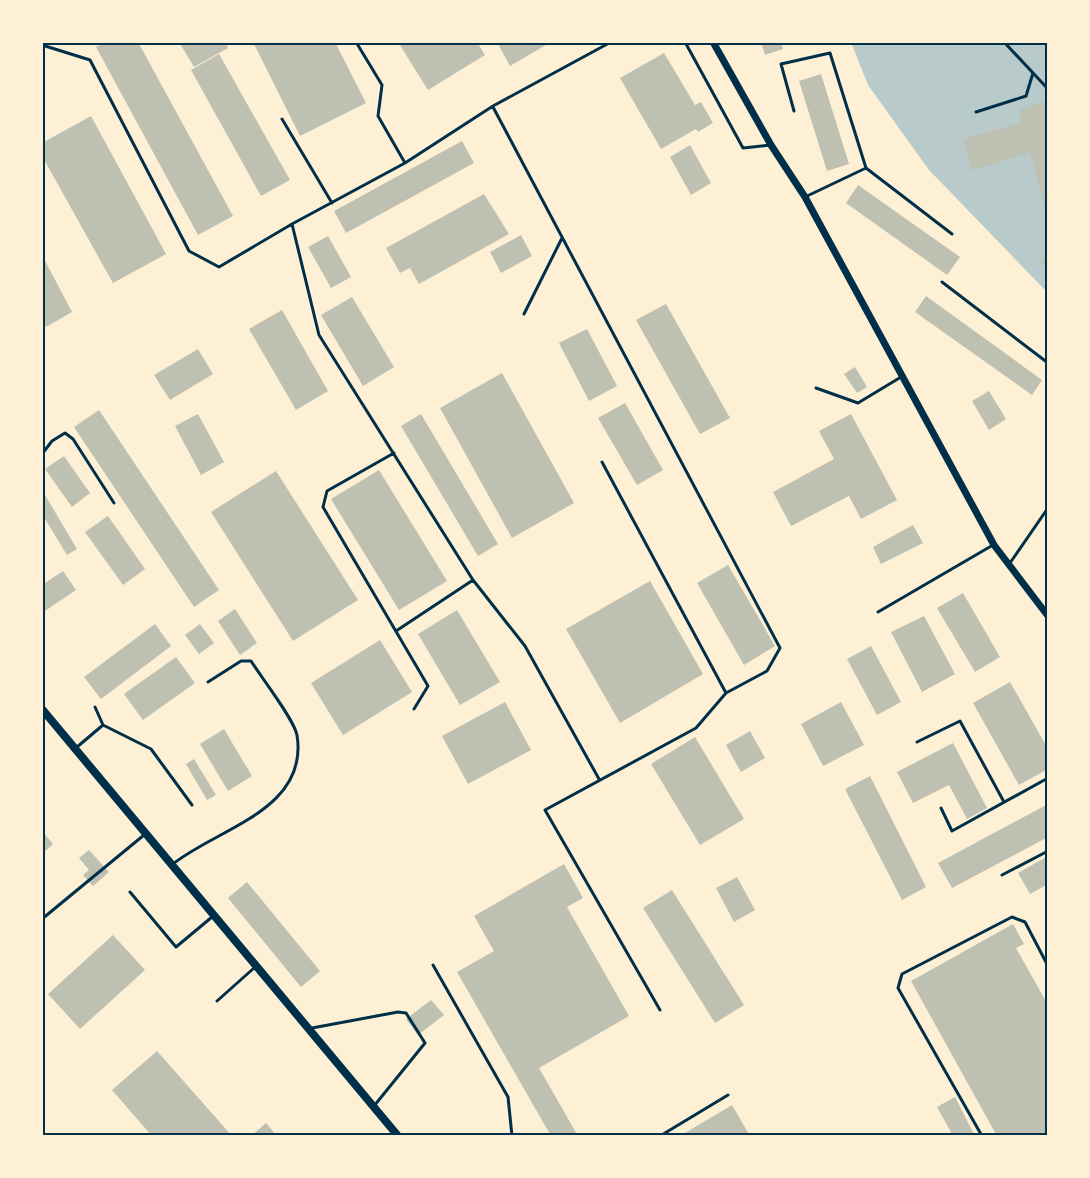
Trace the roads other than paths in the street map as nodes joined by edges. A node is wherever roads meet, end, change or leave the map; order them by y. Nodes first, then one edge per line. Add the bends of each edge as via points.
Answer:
1 (356, 42) edge
2 (610, 42) edge
3 (685, 42) edge
4 (713, 42) edge
5 (1005, 42) edge
6 (42, 45) edge
7 (1033, 73) junction
8 (1048, 89) edge
9 (493, 106) junction
10 (794, 111) dead end
11 (976, 112) dead end
12 (282, 119) dead end
13 (771, 145) junction
14 (405, 163) junction
15 (866, 168) junction
16 (805, 197) junction
17 (332, 203) junction
18 (292, 224) junction
19 (952, 234) dead end
20 (562, 238) junction
21 (942, 282) dead end
22 (524, 314) dead end
23 (1048, 363) edge
24 (902, 376) junction
25 (816, 388) dead end
26 (394, 453) junction
27 (42, 454) edge
28 (602, 462) dead end
29 (114, 503) dead end
30 (1048, 508) edge
31 (994, 544) junction
32 (1008, 566) junction
33 (473, 580) junction
34 (878, 612) dead end
35 (1048, 616) edge
36 (396, 631) junction
37 (208, 682) dead end
38 (726, 693) junction
39 (95, 707) dead end
40 (42, 709) edge
41 (414, 709) dead end
42 (103, 725) junction
43 (917, 742) dead end
44 (76, 748) junction
45 (1048, 778) edge
46 (599, 779) junction
47 (1004, 802) junction
48 (192, 805) dead end
49 (941, 808) dead end
50 (146, 834) junction
51 (1048, 850) edge
52 (171, 865) junction
53 (1002, 875) dead end
54 (130, 892) dead end
55 (213, 916) junction
56 (42, 919) edge
57 (433, 965) dead end
58 (255, 966) junction
59 (1048, 966) edge
60 (217, 1001) dead end
61 (660, 1010) dead end
62 (307, 1029) junction
63 (728, 1095) dead end
64 (373, 1107) junction
65 (398, 1136) edge
66 (512, 1136) edge
67 (660, 1136) edge
68 (982, 1136) edge

1 - 14 lane via 382,85 378,116
2 - 9 lane
3 - 13 lane via 743,148
4 - 13 street
5 - 7 lane
6 - 18 lane via 90,60 189,251 219,267
7 - 8 lane
7 - 11 lane via 1026,96
9 - 14 lane
9 - 20 lane
10 - 15 lane via 781,64 830,53
12 - 17 lane
13 - 16 street
14 - 17 lane
15 - 16 lane
15 - 19 lane
16 - 24 street
17 - 18 lane
18 - 26 lane via 319,334
20 - 22 lane
20 - 38 lane via 780,648 767,671
21 - 23 lane
24 - 25 lane via 858,403
24 - 31 street
26 - 33 lane
26 - 36 lane via 327,491 323,507
27 - 29 lane via 65,433 73,439
28 - 38 lane
30 - 32 lane
31 - 32 street
31 - 34 lane
32 - 35 street
33 - 36 lane
33 - 46 lane via 525,646
36 - 41 lane via 428,686
37 - 52 lane via 241,661 251,661 297,734 296,756 282,795 247,821 191,849
38 - 46 lane via 696,728
39 - 42 lane
40 - 44 main road
42 - 44 lane
42 - 48 lane via 151,749
43 - 47 lane via 960,721
44 - 50 main road
45 - 47 lane
46 - 61 lane via 545,810
47 - 49 lane via 952,831
50 - 52 main road
50 - 56 lane
51 - 53 lane
52 - 55 main road
54 - 55 lane via 176,946
55 - 58 main road
57 - 66 lane via 507,1096
58 - 60 lane
58 - 62 main road
59 - 68 lane via 1025,922 1012,917 902,974 898,988
62 - 64 main road
62 - 64 lane via 405,1013 426,1043
63 - 67 lane
64 - 65 main road

